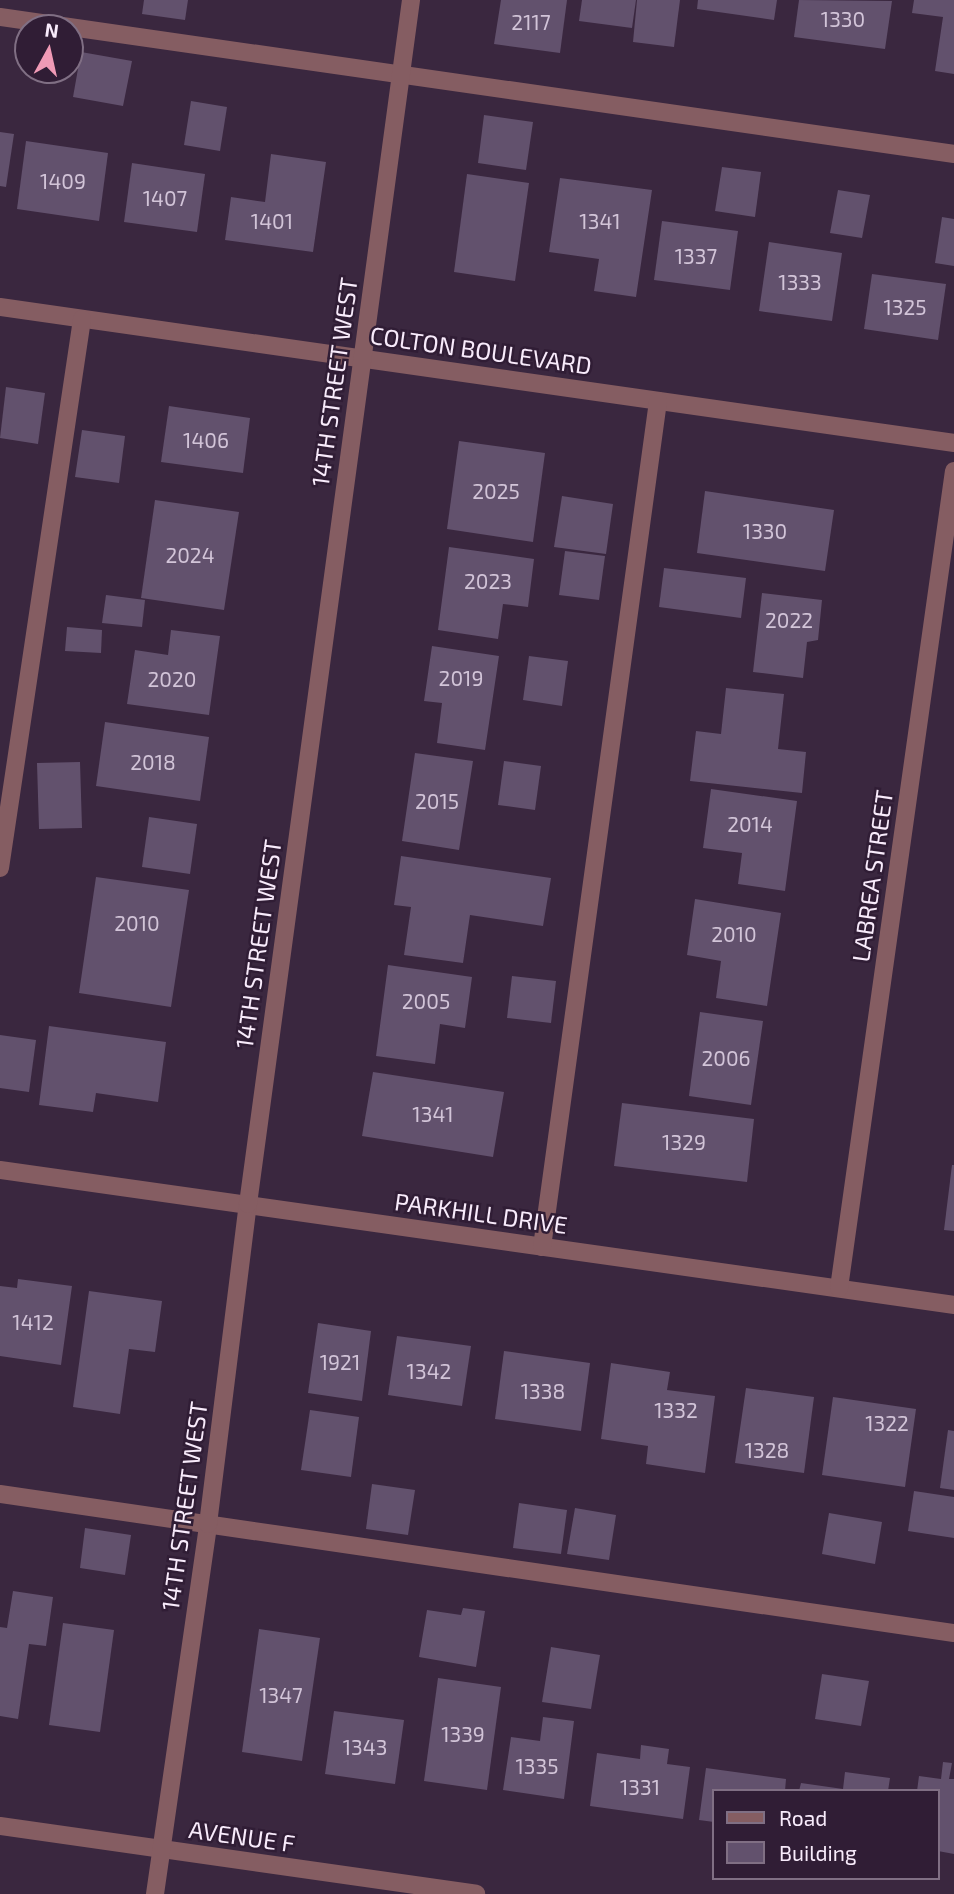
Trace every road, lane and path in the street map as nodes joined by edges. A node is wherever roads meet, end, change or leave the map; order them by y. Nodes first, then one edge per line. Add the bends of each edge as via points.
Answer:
1 (411, 0) edge
2 (0, 17) edge
3 (401, 74) junction
4 (954, 154) edge
5 (0, 307) edge
6 (82, 319) junction
7 (361, 358) junction
8 (658, 401) junction
9 (954, 443) edge
10 (954, 471) edge
11 (0, 868) edge
12 (0, 1171) edge
13 (248, 1204) junction
14 (542, 1247) junction
15 (839, 1288) junction
16 (954, 1305) edge
17 (0, 1494) edge
18 (208, 1524) junction
19 (954, 1633) edge
20 (0, 1826) edge
21 (161, 1850) junction
22 (155, 1894) edge
23 (476, 1894) edge

1 - 3 street, 14TH STREET WEST
2 - 3 street
3 - 4 street
3 - 7 street, 14TH STREET WEST
5 - 6 street, COLTON BOULEVARD
6 - 7 street, COLTON BOULEVARD
6 - 11 street
7 - 8 street, COLTON BOULEVARD
7 - 13 street, 14TH STREET WEST
8 - 9 street, COLTON BOULEVARD
8 - 14 street
10 - 15 street, LABREA STREET
12 - 13 street, PARKHILL DRIVE
13 - 14 street, PARKHILL DRIVE
13 - 18 street, 14TH STREET WEST
14 - 15 street, PARKHILL DRIVE
15 - 16 street, PARKHILL DRIVE
17 - 18 street
18 - 19 street
18 - 21 street, 14TH STREET WEST
20 - 21 street, AVENUE F
21 - 22 street, 14TH STREET WEST
21 - 23 street, AVENUE F

